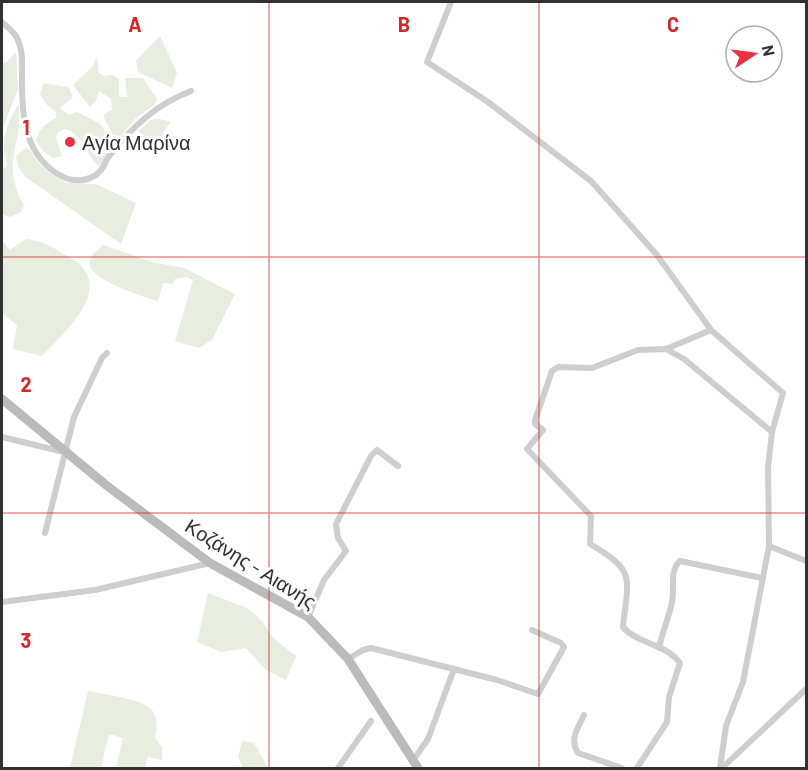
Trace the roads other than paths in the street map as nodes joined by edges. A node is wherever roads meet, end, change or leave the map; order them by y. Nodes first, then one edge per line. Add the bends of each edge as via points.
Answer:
1 (451, 2) edge
2 (2, 22) edge
3 (191, 91) dead end
4 (711, 330) junction
5 (666, 348) junction
6 (107, 353) dead end
7 (2, 399) edge
8 (772, 432) junction
9 (2, 437) edge
10 (65, 452) junction
11 (398, 466) dead end
12 (45, 533) dead end
13 (769, 546) junction
14 (807, 561) edge
15 (210, 563) junction
16 (762, 578) junction
17 (2, 602) edge
18 (308, 617) junction
19 (532, 630) dead end
20 (659, 648) junction
21 (348, 659) junction
22 (454, 669) junction
23 (807, 688) edge
24 (584, 716) dead end
25 (372, 721) dead end
26 (416, 764) edge
27 (338, 768) edge
28 (622, 768) edge
29 (637, 768) edge
30 (721, 768) edge

1 - 4 street via 427,62 488,102 591,181 657,255
2 - 3 street via 13,32 21,49 23,116 29,141 45,165 67,179 86,179 102,171 112,153 155,108
4 - 5 street
4 - 8 street via 783,393
5 - 8 street
5 - 20 street via 638,350 592,368 554,368 535,420 543,430 527,449 591,516 590,544 620,564 628,578 623,627
6 - 10 street via 83,394
7 - 10 main road, Κοζάνης - Αιανής
8 - 13 street via 768,467
9 - 10 street
10 - 12 street
10 - 15 main road, Κοζάνης - Αιανής
11 - 18 street via 377,450 371,456 336,524 346,551 320,587
13 - 14 street
13 - 16 street
15 - 17 street via 95,590
15 - 18 main road, Κοζάνης - Αιανής
16 - 20 street via 680,561 674,569 672,603
16 - 30 street via 743,682 726,726
18 - 21 main road, Κοζάνης - Αιανής
19 - 22 street via 564,647 538,694
20 - 29 street via 680,663 669,697 667,722
21 - 22 street via 371,648
21 - 26 main road, Κοζάνης - Αιανής
22 - 26 street
23 - 30 street
24 - 28 street via 573,742 578,753
25 - 27 street

